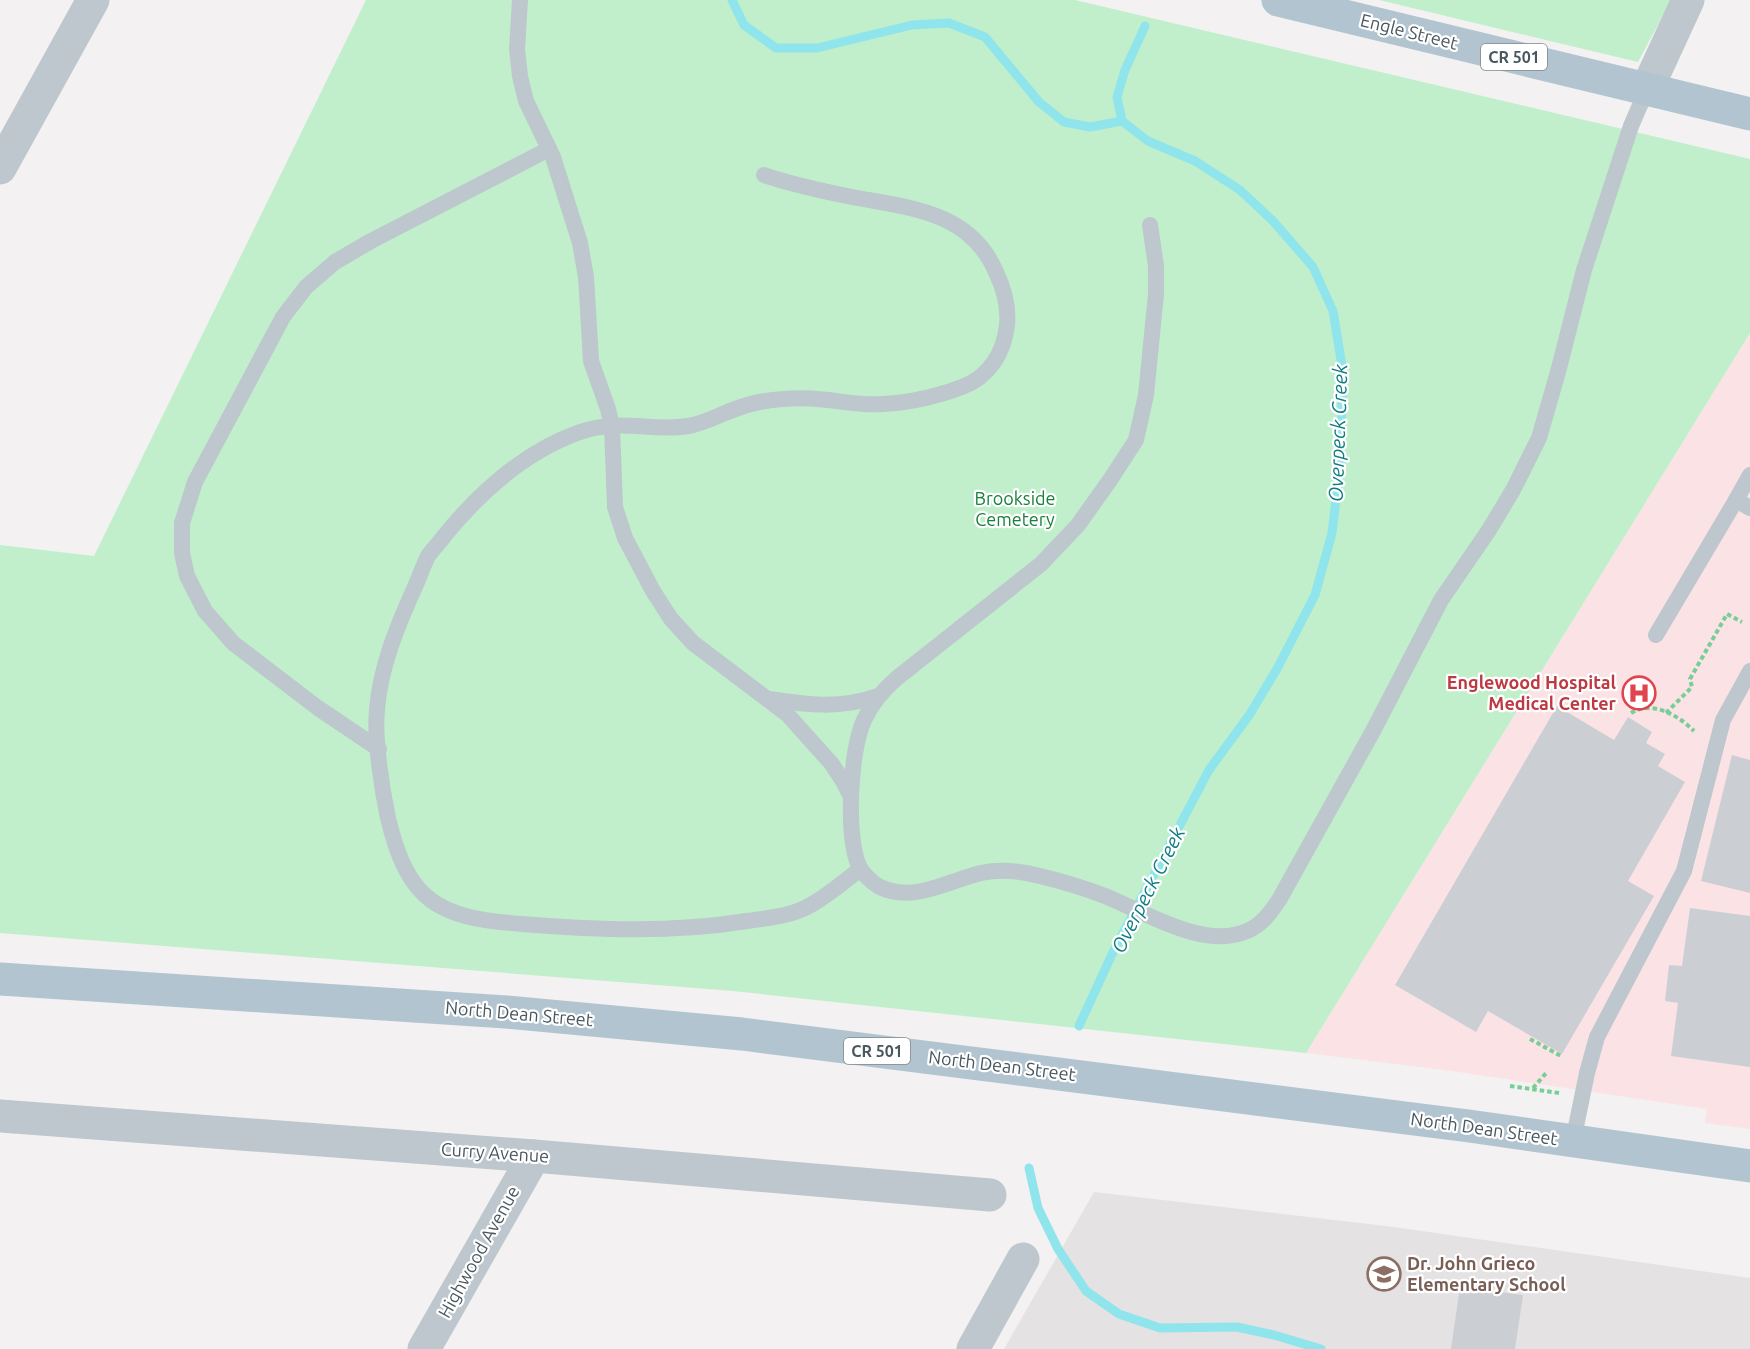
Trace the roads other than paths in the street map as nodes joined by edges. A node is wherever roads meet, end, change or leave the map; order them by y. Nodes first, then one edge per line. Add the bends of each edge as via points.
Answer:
1 (93, 0) edge
2 (520, 0) edge
3 (1278, 0) edge
4 (1688, 0) edge
5 (1647, 89) junction
6 (1750, 114) edge
7 (549, 149) junction
8 (0, 168) edge
9 (764, 175) dead end
10 (1150, 225) dead end
11 (612, 426) junction
12 (1750, 475) edge
13 (1743, 504) edge
14 (1656, 635) dead end
15 (1750, 670) edge
16 (878, 696) junction
17 (765, 698) junction
18 (379, 749) junction
19 (851, 798) junction
20 (860, 869) junction
21 (0, 979) edge
22 (0, 1116) edge
23 (1573, 1141) junction
24 (534, 1156) junction
25 (1750, 1166) edge
26 (990, 1195) dead end
27 (1023, 1259) dead end
28 (424, 1349) edge
29 (973, 1349) edge

1 - 8 street
2 - 7 lane via 520,75 526,102
3 - 5 main road, Engle Street / CR 501
4 - 5 street
5 - 6 main road, Engle Street / CR 501
5 - 20 lane via 1630,126 1584,270 1539,438 1489,530 1441,600 1373,731 1263,922 1246,932 1226,936 1196,933 1038,875 1006,870 923,890 894,892 877,886
7 - 11 lane via 580,243 591,361
7 - 18 lane via 371,241 335,262 306,287 284,317 195,482 182,523 187,576 205,611 233,643
9 - 11 lane via 792,185 924,210 959,226 981,245 1005,292 1008,317 1005,341 997,359 967,386 899,402 877,405 788,398 736,408 692,426
10 - 16 lane via 1156,294 1146,394 1136,440 1078,525 1041,564
11 - 17 lane via 615,507 625,538 653,591 693,643
11 - 18 lane via 577,433 516,465 463,513 429,554 382,672 376,714
12 - 13 lane
13 - 14 lane
15 - 23 lane via 1723,720 1684,871 1597,1037
16 - 17 lane via 825,705
16 - 19 lane via 863,721 855,751
17 - 19 lane via 812,740
18 - 20 lane via 385,804 394,842 408,875 426,898 455,914 497,922 587,929 664,930 726,925 806,908
19 - 20 lane via 853,842
21 - 23 main road, North Dean Street / CR 501 via 506,1011 742,1034
22 - 24 street, Curry Avenue
23 - 25 main road, North Dean Street / CR 501
24 - 26 street, Curry Avenue
24 - 28 street, Highwood Avenue
27 - 29 street

